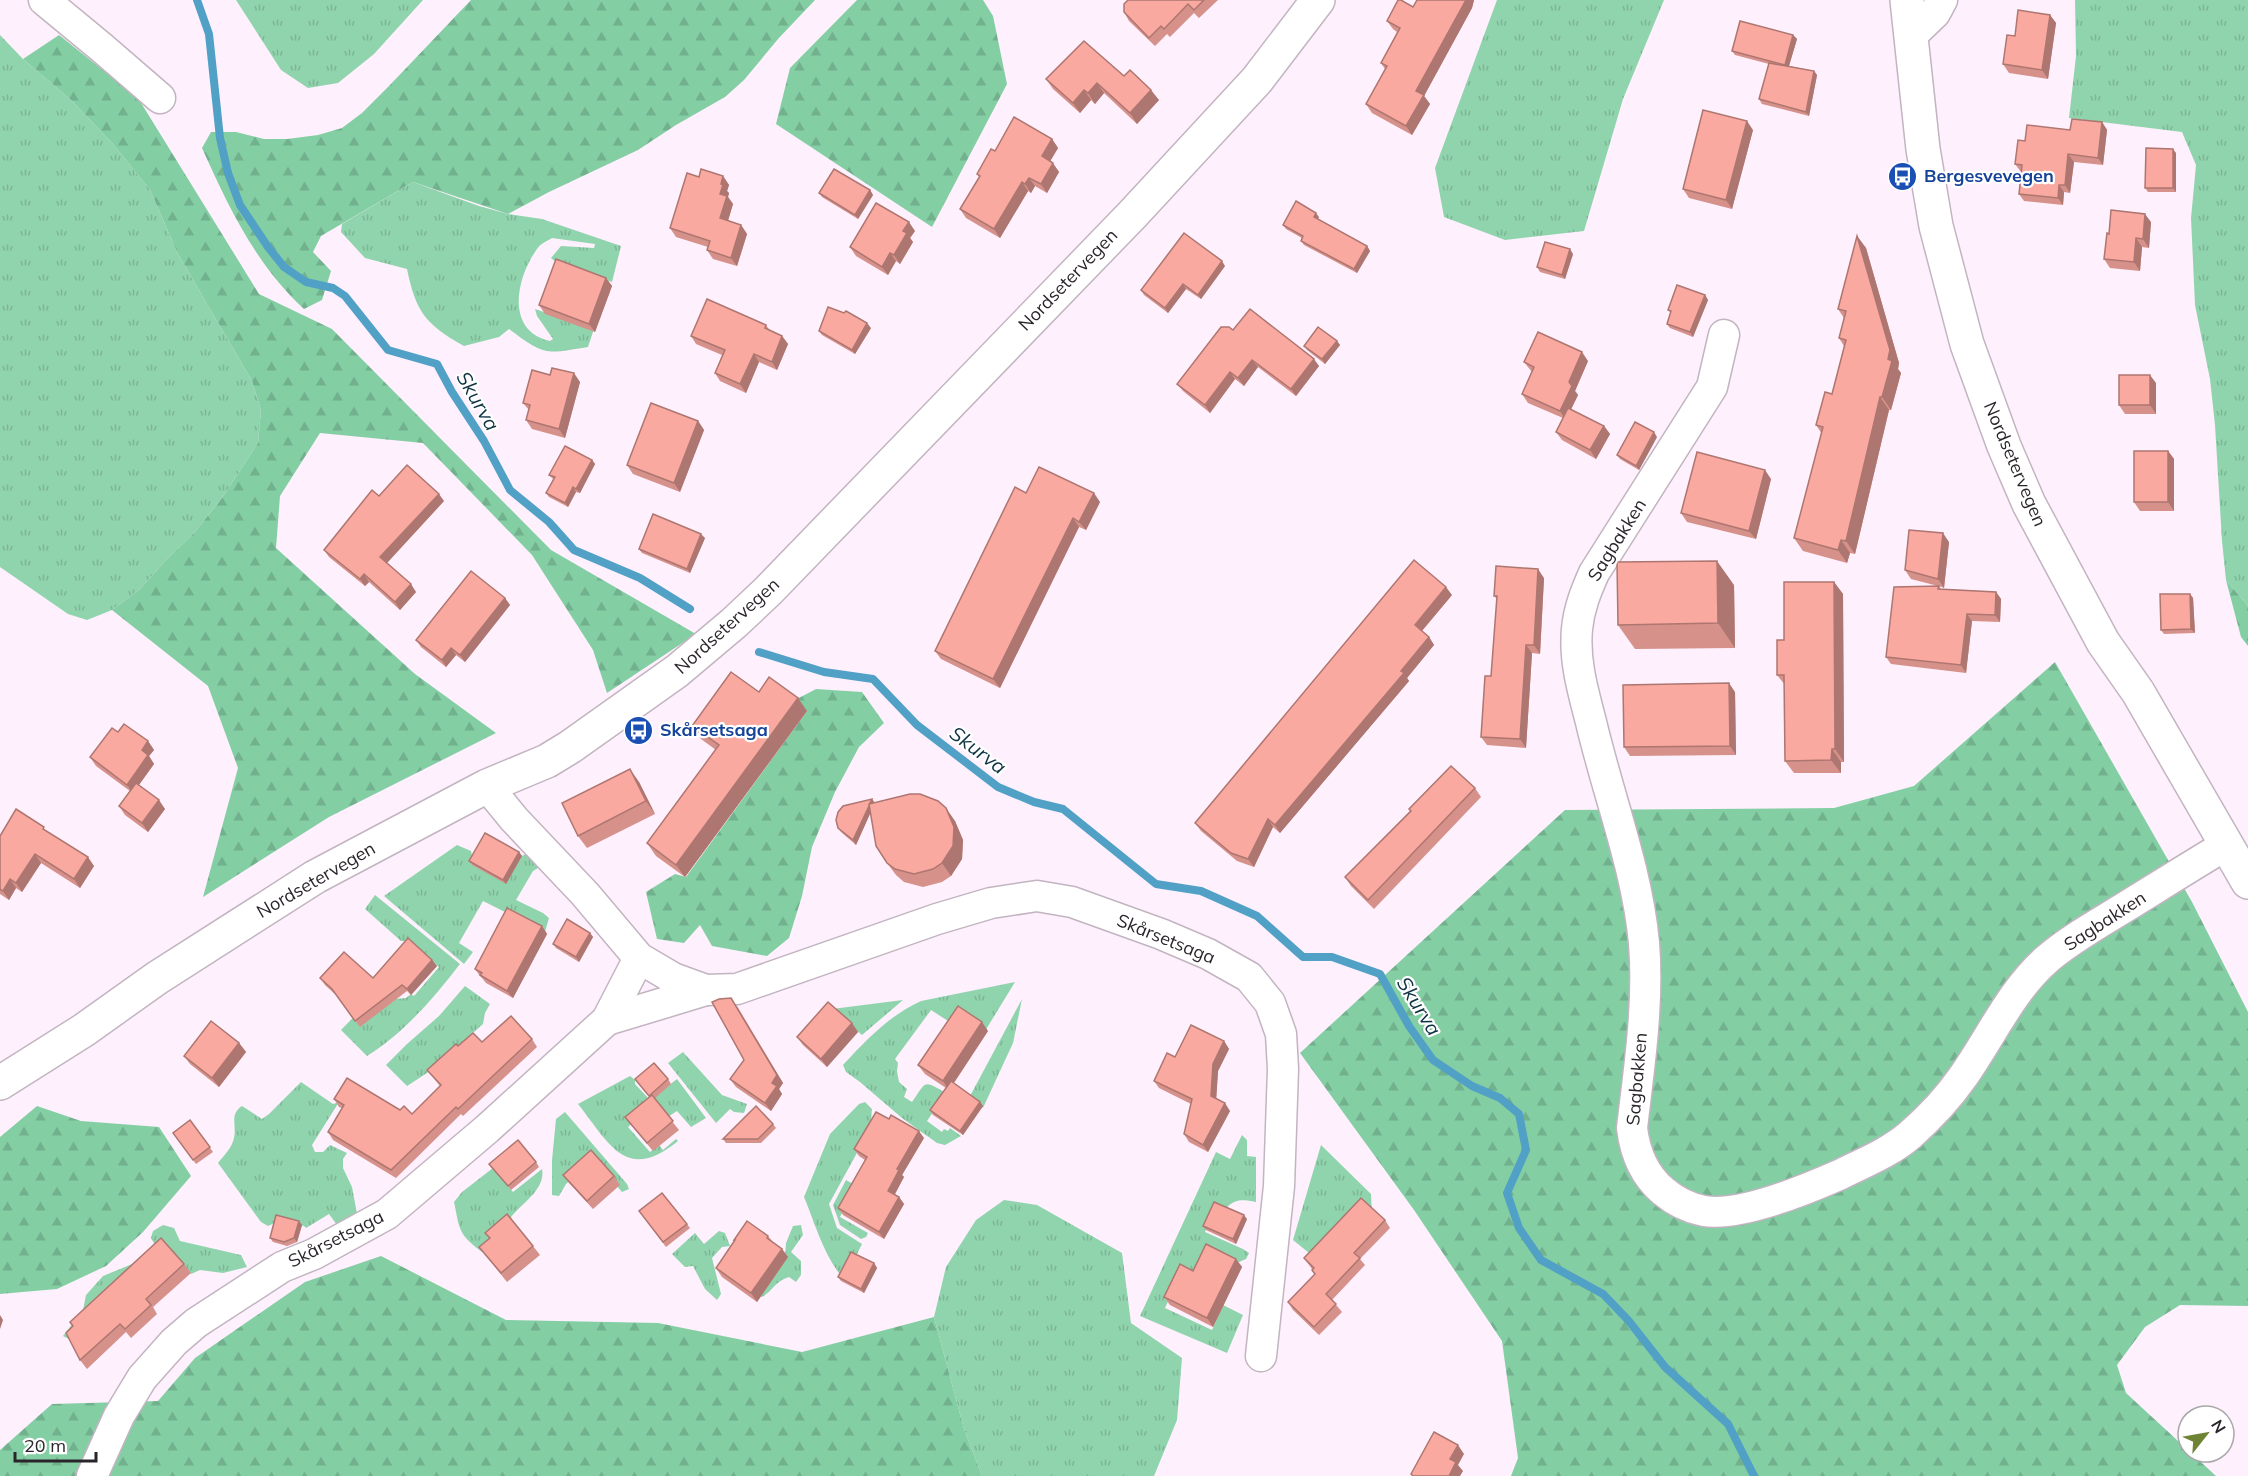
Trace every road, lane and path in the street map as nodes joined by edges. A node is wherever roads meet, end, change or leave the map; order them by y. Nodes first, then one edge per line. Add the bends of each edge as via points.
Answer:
1 (44, 0) edge
2 (1318, 0) edge
3 (1907, 0) edge
4 (1942, 0) edge
5 (1910, 37) junction
6 (160, 98) dead end
7 (1724, 335) dead end
8 (487, 786) junction
9 (2226, 845) junction
10 (2248, 882) edge
11 (639, 958) junction
12 (706, 990) junction
13 (607, 1020) junction
14 (0, 1083) edge
15 (1261, 1356) dead end
16 (92, 1476) edge

1 - 6 street
2 - 8 main road, Nordsetervegen via 1257,80 1132,215 734,623 677,671 570,747
3 - 5 main road, Nordsetervegen
4 - 5 street via 1935,13
5 - 9 main road, Nordsetervegen via 1936,226 1967,344 2004,446 2029,504 2103,642 2138,692
7 - 9 street, Sagbakken via 1712,387 1594,573 1581,601 1577,629 1578,672 1634,882 1644,942 1646,990 1632,1128 1637,1152 1655,1184 1676,1202 1690,1207 1706,1211 1735,1209 1775,1200 1826,1181 1889,1151 1910,1135 1961,1079 2030,975 2046,960 2071,940
8 - 11 street, Skårsetsaga
8 - 14 main road, Nordsetervegen via 278,899
9 - 10 main road, Nordsetervegen
11 - 12 street, Skårsetsaga via 673,978
11 - 13 street, Skårsetsaga
12 - 13 street, Skårsetsaga
12 - 15 street, Skårsetsaga via 737,989 937,919 991,903 1037,896 1072,902 1161,934 1249,977 1270,1003 1281,1034 1283,1069 1280,1186
13 - 16 street, Skårsetsaga via 387,1214 282,1267 196,1323 142,1378 119,1416

